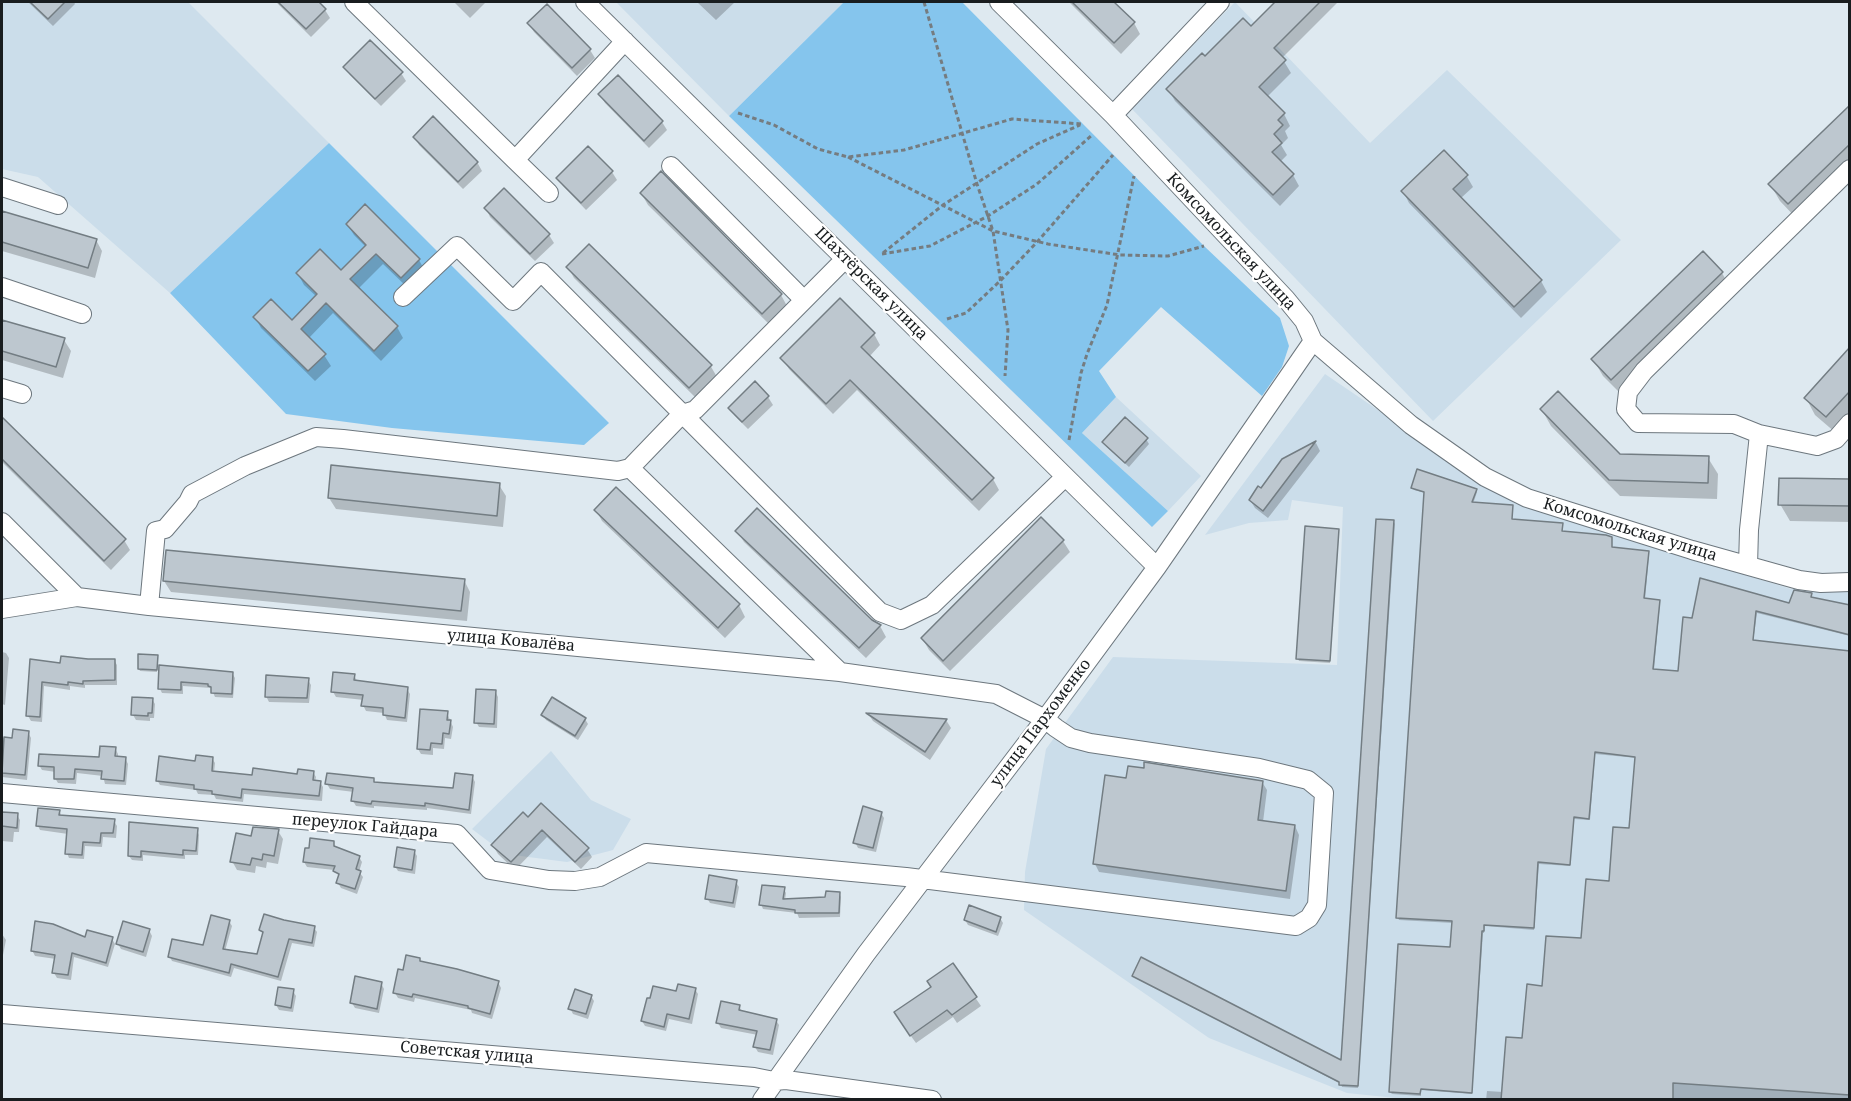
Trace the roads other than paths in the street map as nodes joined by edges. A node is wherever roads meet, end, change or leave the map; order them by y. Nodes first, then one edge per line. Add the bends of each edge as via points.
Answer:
1 (354, 2) edge
2 (585, 2) edge
3 (999, 2) edge
4 (1220, 2) edge
5 (625, 42) junction
6 (1113, 115) junction
7 (515, 160) junction
8 (671, 166) dead end
9 (1850, 169) edge
10 (2, 187) edge
11 (549, 193) dead end
12 (58, 205) dead end
13 (845, 259) junction
14 (2, 287) edge
15 (403, 297) dead end
16 (804, 300) junction
17 (82, 314) dead end
18 (1313, 342) junction
19 (2, 388) edge
20 (22, 394) dead end
21 (682, 414) junction
22 (1850, 423) edge
23 (1760, 434) junction
24 (630, 468) junction
25 (1065, 477) junction
26 (2, 522) edge
27 (1748, 566) junction
28 (1156, 567) junction
29 (1850, 582) edge
30 (76, 597) junction
31 (149, 606) junction
32 (2, 609) edge
33 (840, 672) junction
34 (1045, 719) junction
35 (2, 793) edge
36 (922, 880) junction
37 (2, 1014) edge
38 (774, 1082) junction
39 (762, 1100) edge
40 (932, 1100) edge

1 - 7 street
2 - 5 street, Шахтёрская улица
3 - 6 street, Комсомольская улица
4 - 6 street
5 - 7 street
5 - 13 street, Шахтёрская улица
6 - 18 street, Комсомольская улица via 1286,299 1304,321
7 - 11 street
8 - 16 street
9 - 23 street via 1644,371 1628,392 1626,409 1638,423 1734,424
10 - 12 street
13 - 16 street
13 - 25 street, Шахтёрская улица
14 - 17 street
15 - 21 street via 457,246 513,301 541,272
16 - 21 street via 695,410
18 - 27 street, Комсомольская улица via 1411,425 1507,489
18 - 28 street, улица Пархоменко
19 - 20 street
21 - 24 street
21 - 25 street via 880,612 901,620 932,605
22 - 23 street via 1836,439 1817,446
23 - 27 street
24 - 31 street via 618,471 316,438 245,466 192,494 165,529 156,531
24 - 33 street
25 - 28 street, Шахтёрская улица
26 - 30 street
27 - 29 street, Комсомольская улица via 1799,580
28 - 34 street, улица Пархоменко
30 - 31 street, улица Ковалёва
30 - 32 street, улица Ковалёва
31 - 33 street, улица Ковалёва
33 - 34 street, улица Ковалёва via 996,694
34 - 36 street, улица Пархоменко
34 - 36 street, переулок Гайдара via 1071,738 1090,743 1259,768 1308,780 1324,793 1317,905 1309,918 1296,926
35 - 36 street, переулок Гайдара via 457,834 490,870 549,880 600,877 646,853
36 - 38 street, улица Пархоменко
37 - 38 street, Советская улица via 742,1076
38 - 39 street, улица Пархоменко
38 - 40 street, Советская улица via 786,1080

